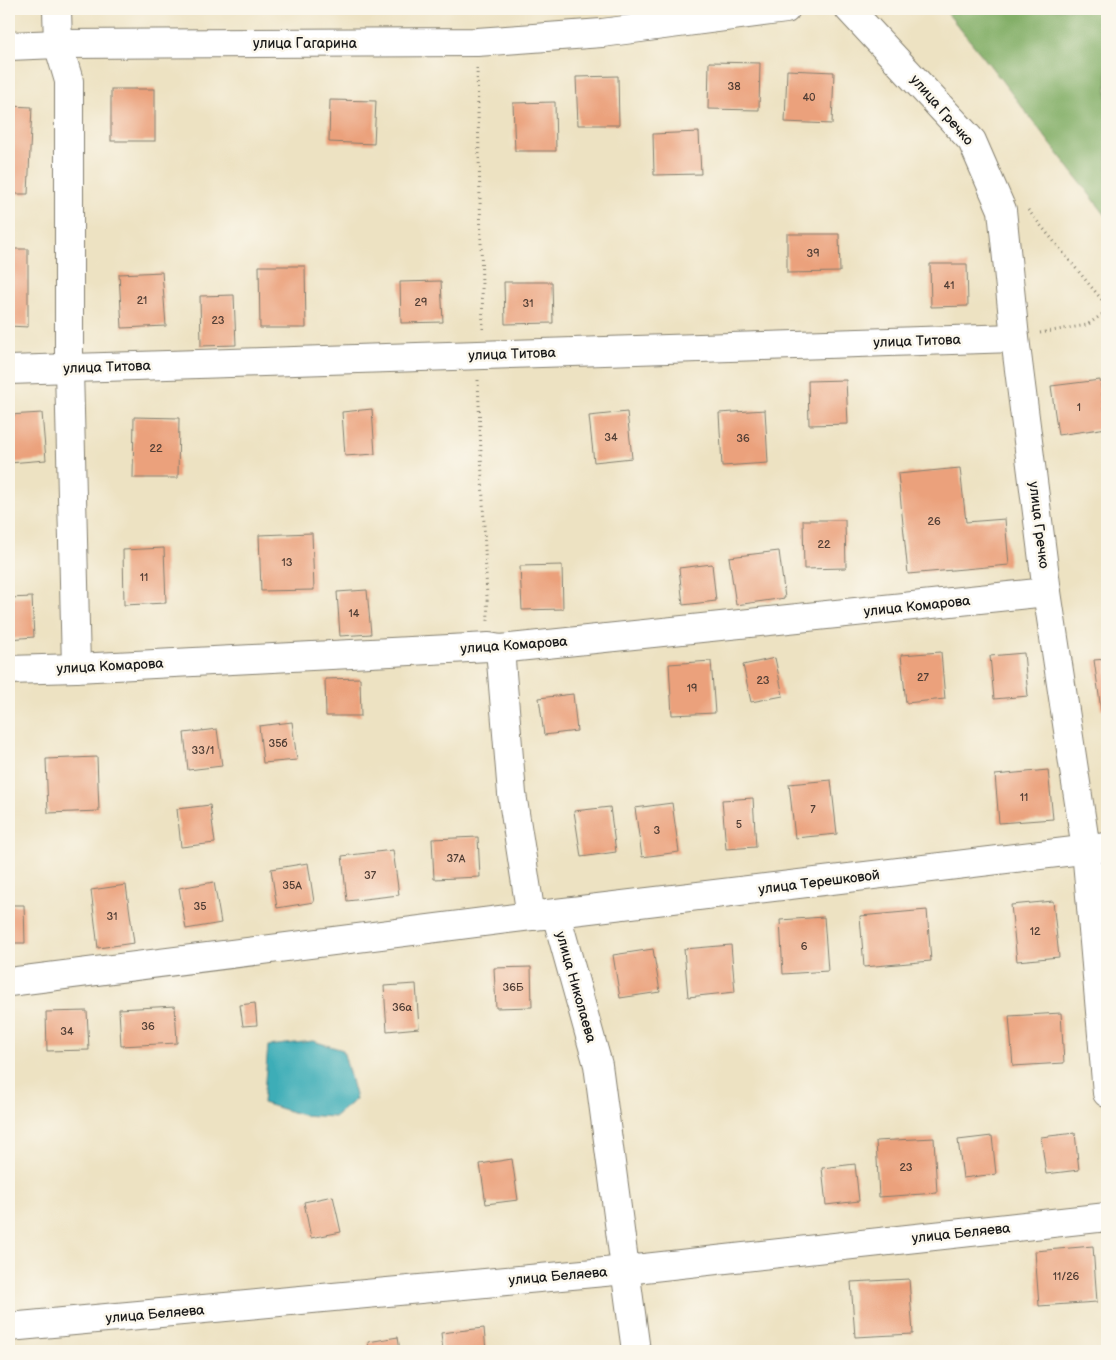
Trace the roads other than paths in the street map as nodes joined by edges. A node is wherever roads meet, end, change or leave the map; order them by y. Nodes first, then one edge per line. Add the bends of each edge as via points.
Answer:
1 (57, 9) edge
2 (786, 9) edge
3 (849, 9) edge
4 (58, 44) junction
5 (9, 46) edge
6 (1015, 338) junction
7 (69, 368) junction
8 (9, 370) edge
9 (1047, 592) junction
10 (494, 648) junction
11 (76, 668) junction
12 (9, 670) edge
13 (1097, 848) edge
14 (543, 915) junction
15 (9, 982) edge
16 (1107, 1093) edge
17 (1107, 1217) edge
18 (626, 1270) junction
19 (9, 1327) edge
20 (636, 1351) edge

1 - 4 street
2 - 4 street, улица Гагарина via 602,33 477,42
3 - 6 street, улица Гречко via 972,141 1002,210
4 - 5 street, улица Гагарина
4 - 7 street via 69,81
6 - 7 street, улица Титова
6 - 9 street, улица Гречко
7 - 8 street, улица Титова
7 - 11 street
9 - 10 street, улица Комарова
9 - 13 street, улица Гречко
10 - 11 street, улица Комарова
10 - 14 street, улица Николаева via 512,794
11 - 12 street, улица Комарова
13 - 14 street, улица Терешковой
13 - 16 street, улица Гречко
14 - 15 street, улица Терешковой
14 - 18 street, улица Николаева via 598,1065
17 - 18 street, улица Беляева
18 - 19 street, улица Беляева
18 - 20 street, улица Николаева

